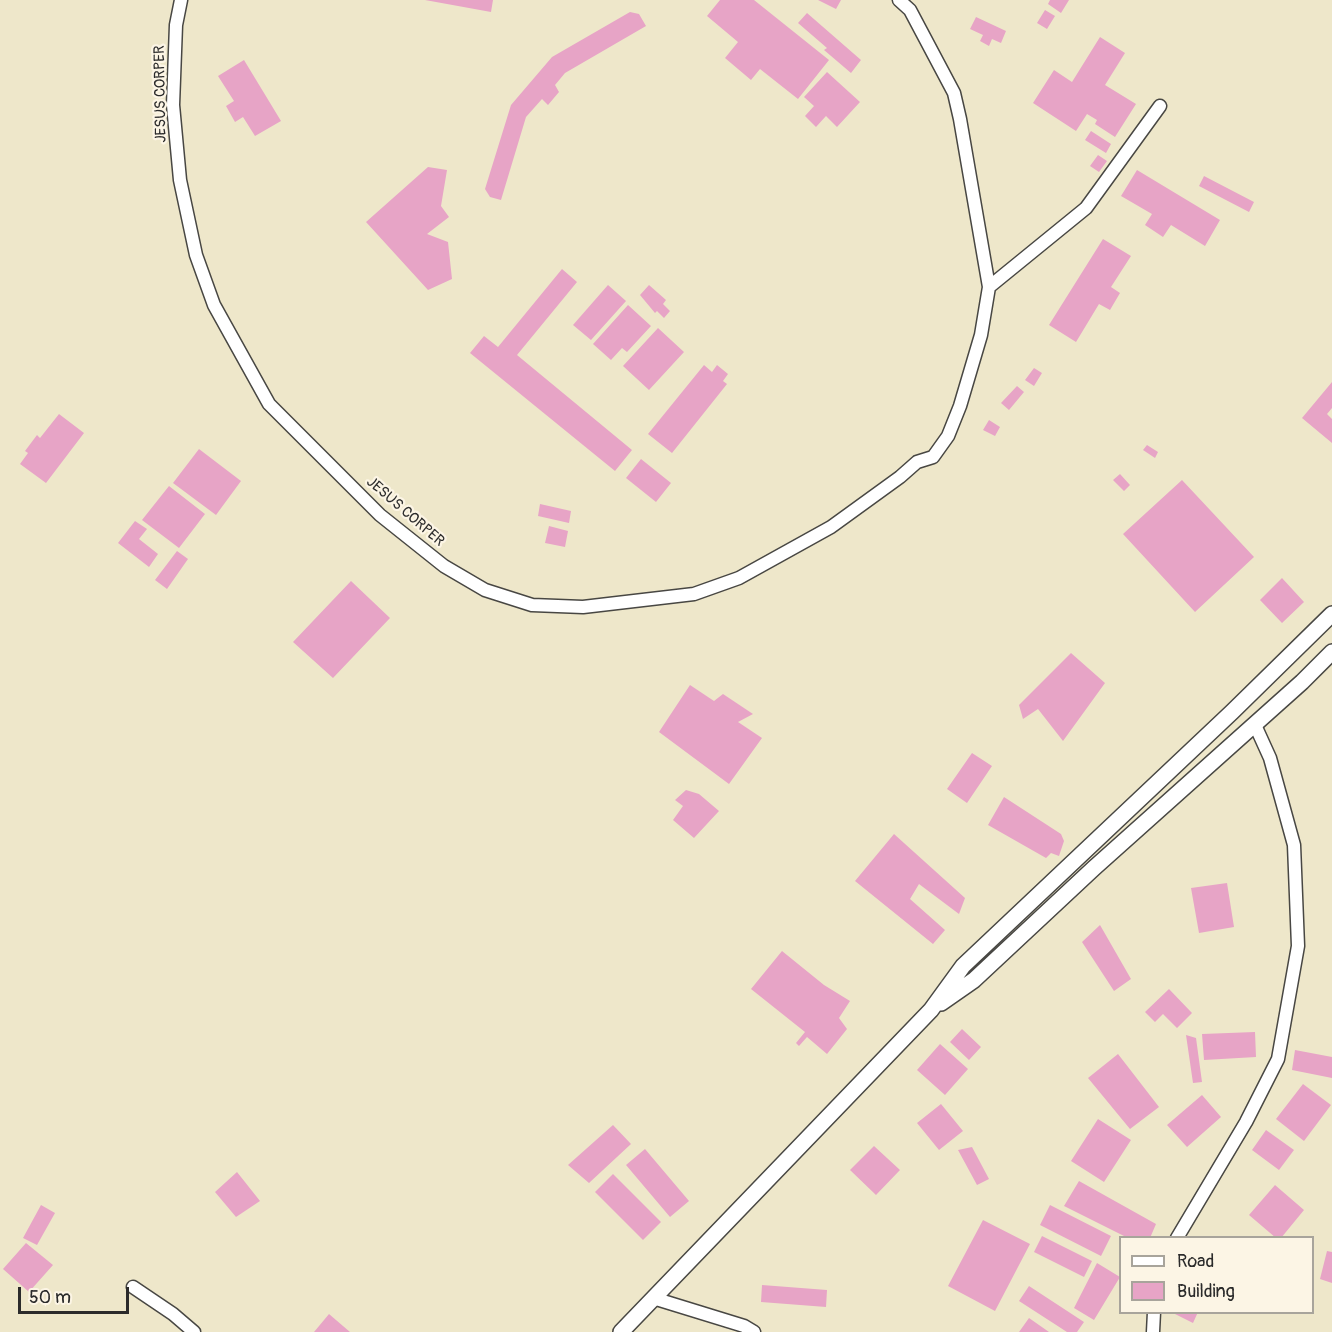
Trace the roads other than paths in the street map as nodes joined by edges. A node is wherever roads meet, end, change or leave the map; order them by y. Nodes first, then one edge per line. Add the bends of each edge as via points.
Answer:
1 (181, 0) edge
2 (899, 0) edge
3 (1160, 106) dead end
4 (989, 287) junction
5 (1332, 614) edge
6 (1332, 652) edge
7 (1255, 724) junction
8 (931, 1010) junction
9 (1178, 1236) edge
10 (133, 1287) dead end
11 (653, 1298) junction
12 (1154, 1314) edge
13 (194, 1332) edge
14 (621, 1332) edge
15 (754, 1332) edge
16 (1153, 1332) edge

1 - 4 street, JESUS CORPER via 176,25 173,105 180,180 196,255 214,305 269,404 380,515 444,566 485,590 532,605 583,607 694,594 739,578 831,527 917,462 933,457 948,436 981,335
2 - 4 street, JESUS CORPER via 910,10 954,93
3 - 4 street via 1086,208
5 - 8 street via 963,966
6 - 7 street
7 - 8 street via 974,980
7 - 9 street via 1270,758 1294,845 1298,946 1278,1059 1246,1122
8 - 11 street
10 - 13 street
11 - 14 street
11 - 15 street
12 - 16 street

